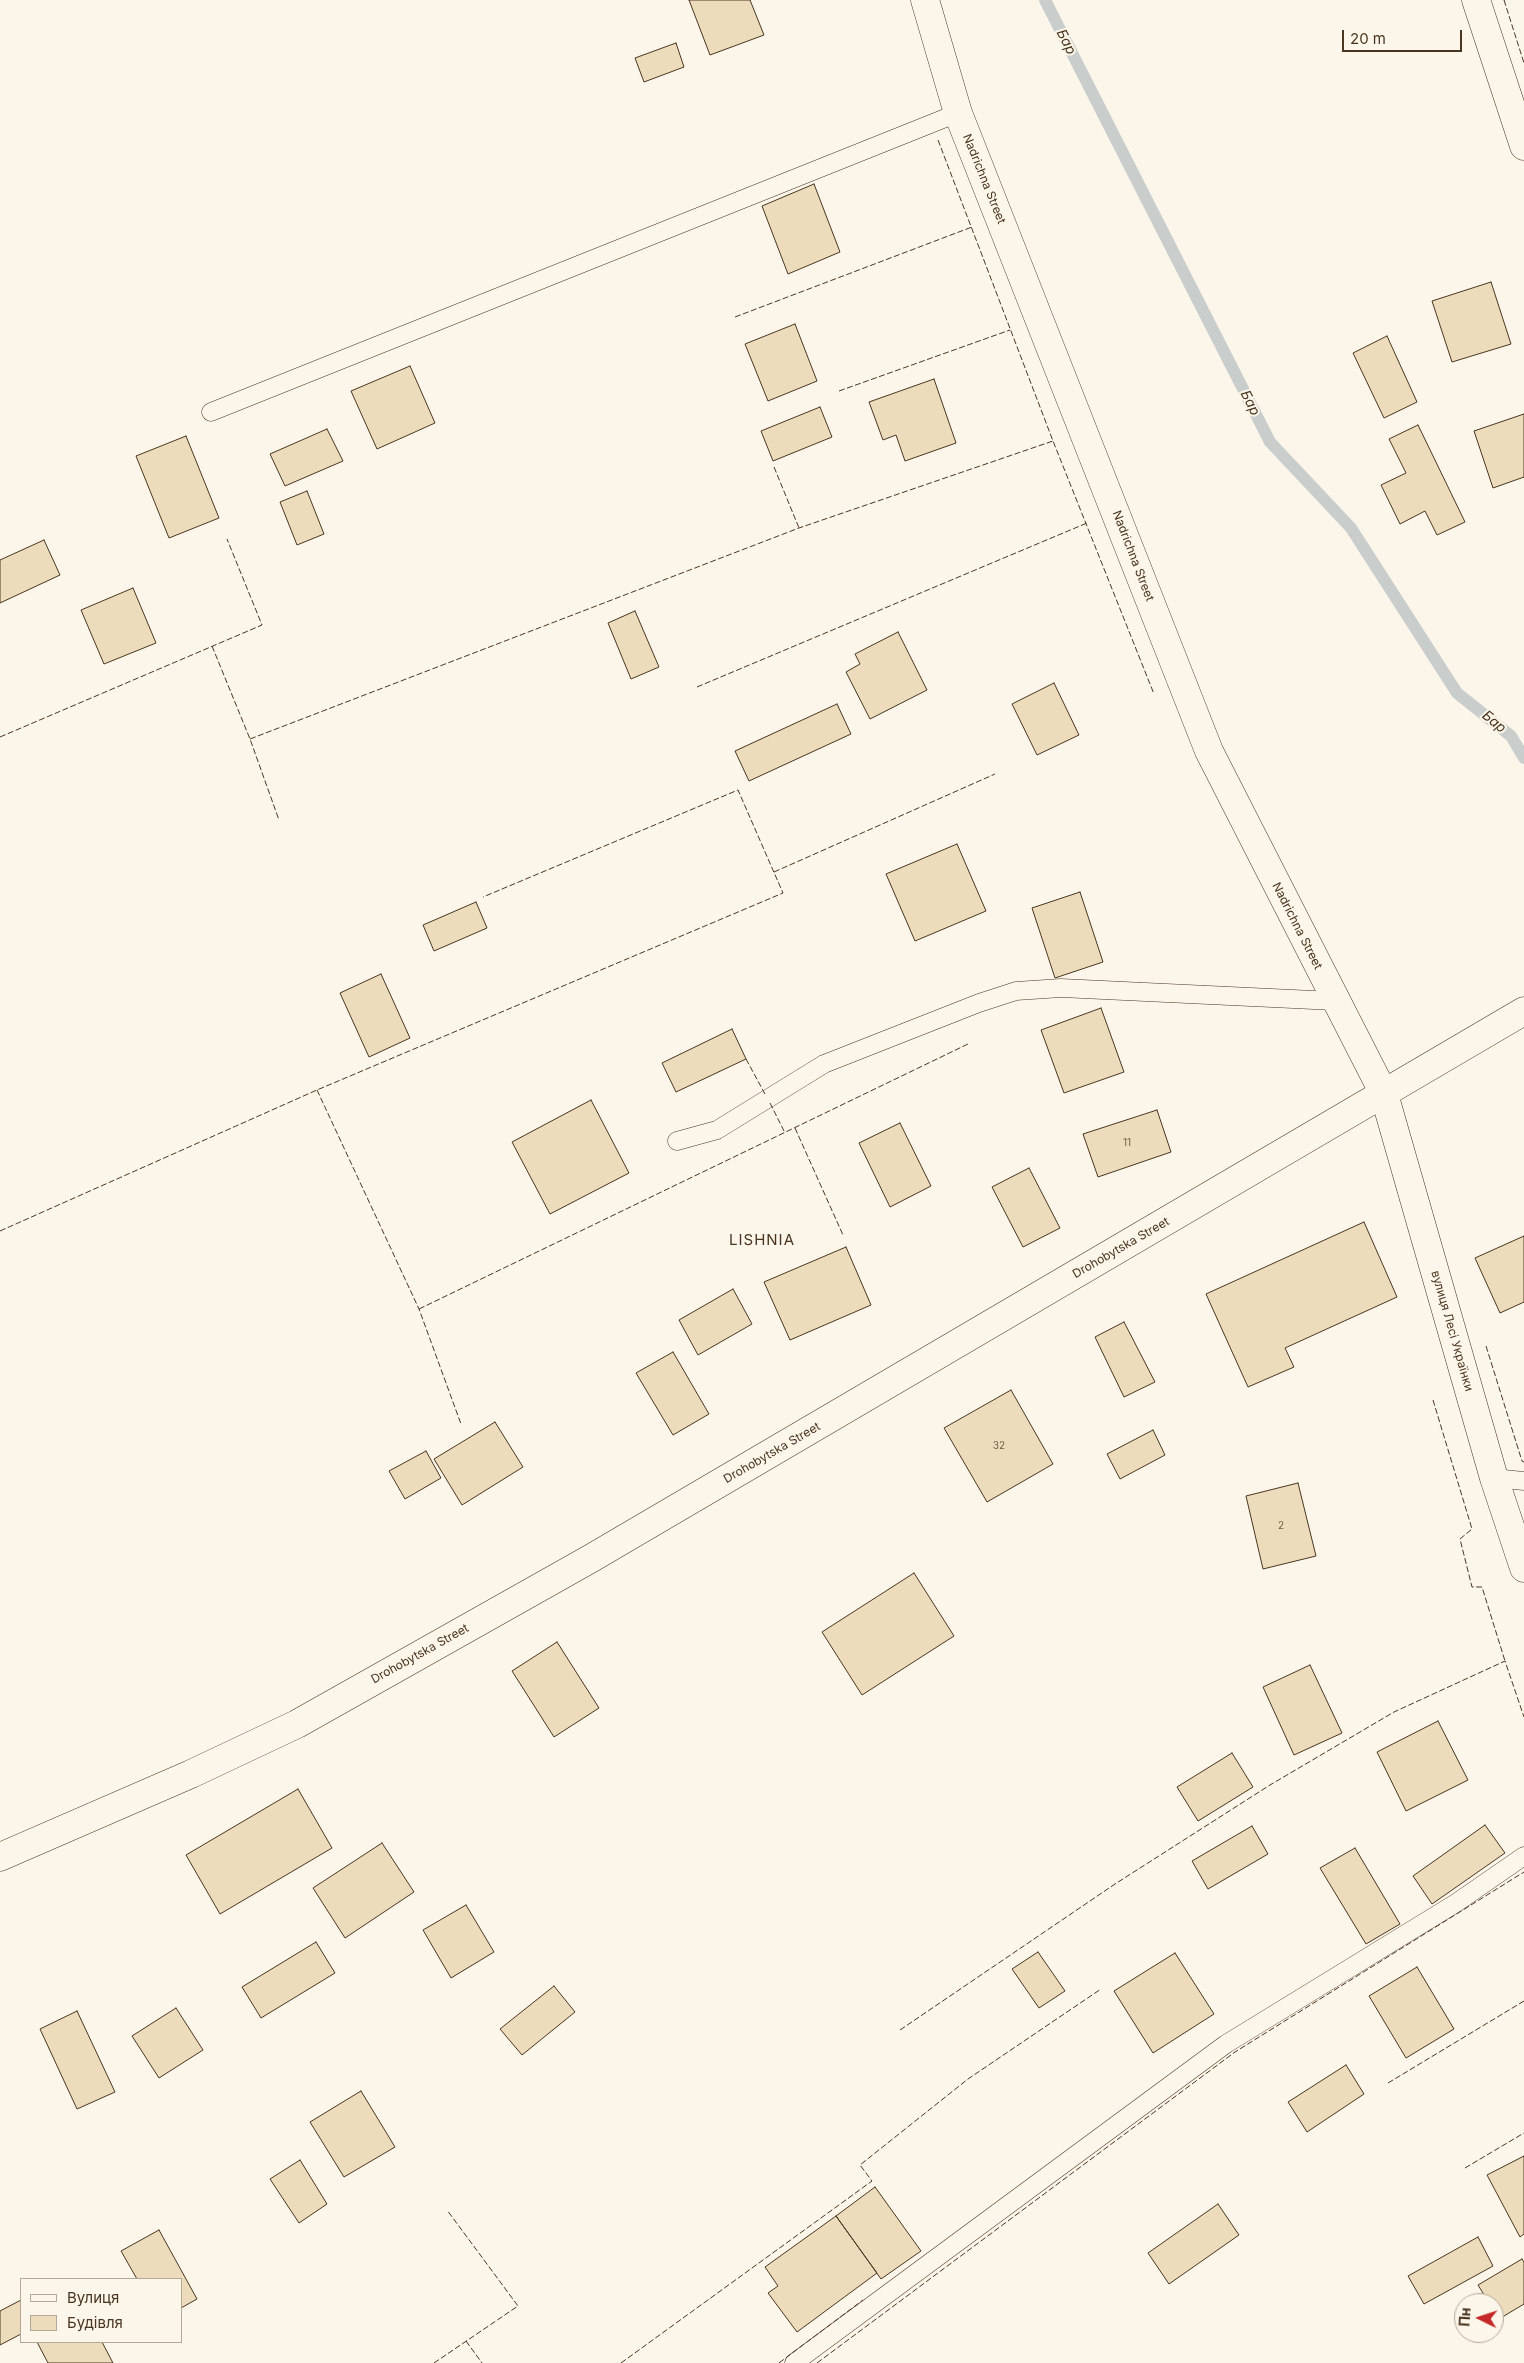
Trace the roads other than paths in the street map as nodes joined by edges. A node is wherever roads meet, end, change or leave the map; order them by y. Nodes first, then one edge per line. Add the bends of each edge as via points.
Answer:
1 (924, 0) edge
2 (1476, 0) edge
3 (958, 113) junction
4 (1524, 146) edge
5 (211, 412) dead end
6 (1336, 1001) junction
7 (1522, 1012) edge
8 (1384, 1094) junction
9 (677, 1141) dead end
10 (1494, 1478) junction
11 (1524, 1481) edge
12 (1524, 1568) edge
13 (1524, 1856) edge
14 (0, 1857) edge
15 (794, 2363) edge

1 - 3 street, Nadrichna Street
2 - 4 street
3 - 5 lane
3 - 6 street, Nadrichna Street via 1209,751
6 - 8 street, Nadrichna Street
6 - 9 lane via 1061,988 1016,991 979,1002 824,1064 717,1130
7 - 8 street, Drohobytska Street
8 - 10 street, вулиця Лесі Українки
8 - 14 street, Drohobytska Street via 598,1554 297,1724 192,1774
10 - 11 lane
10 - 12 street, вулиця Лесі Українки
13 - 15 lane via 1456,1904 1226,2044

